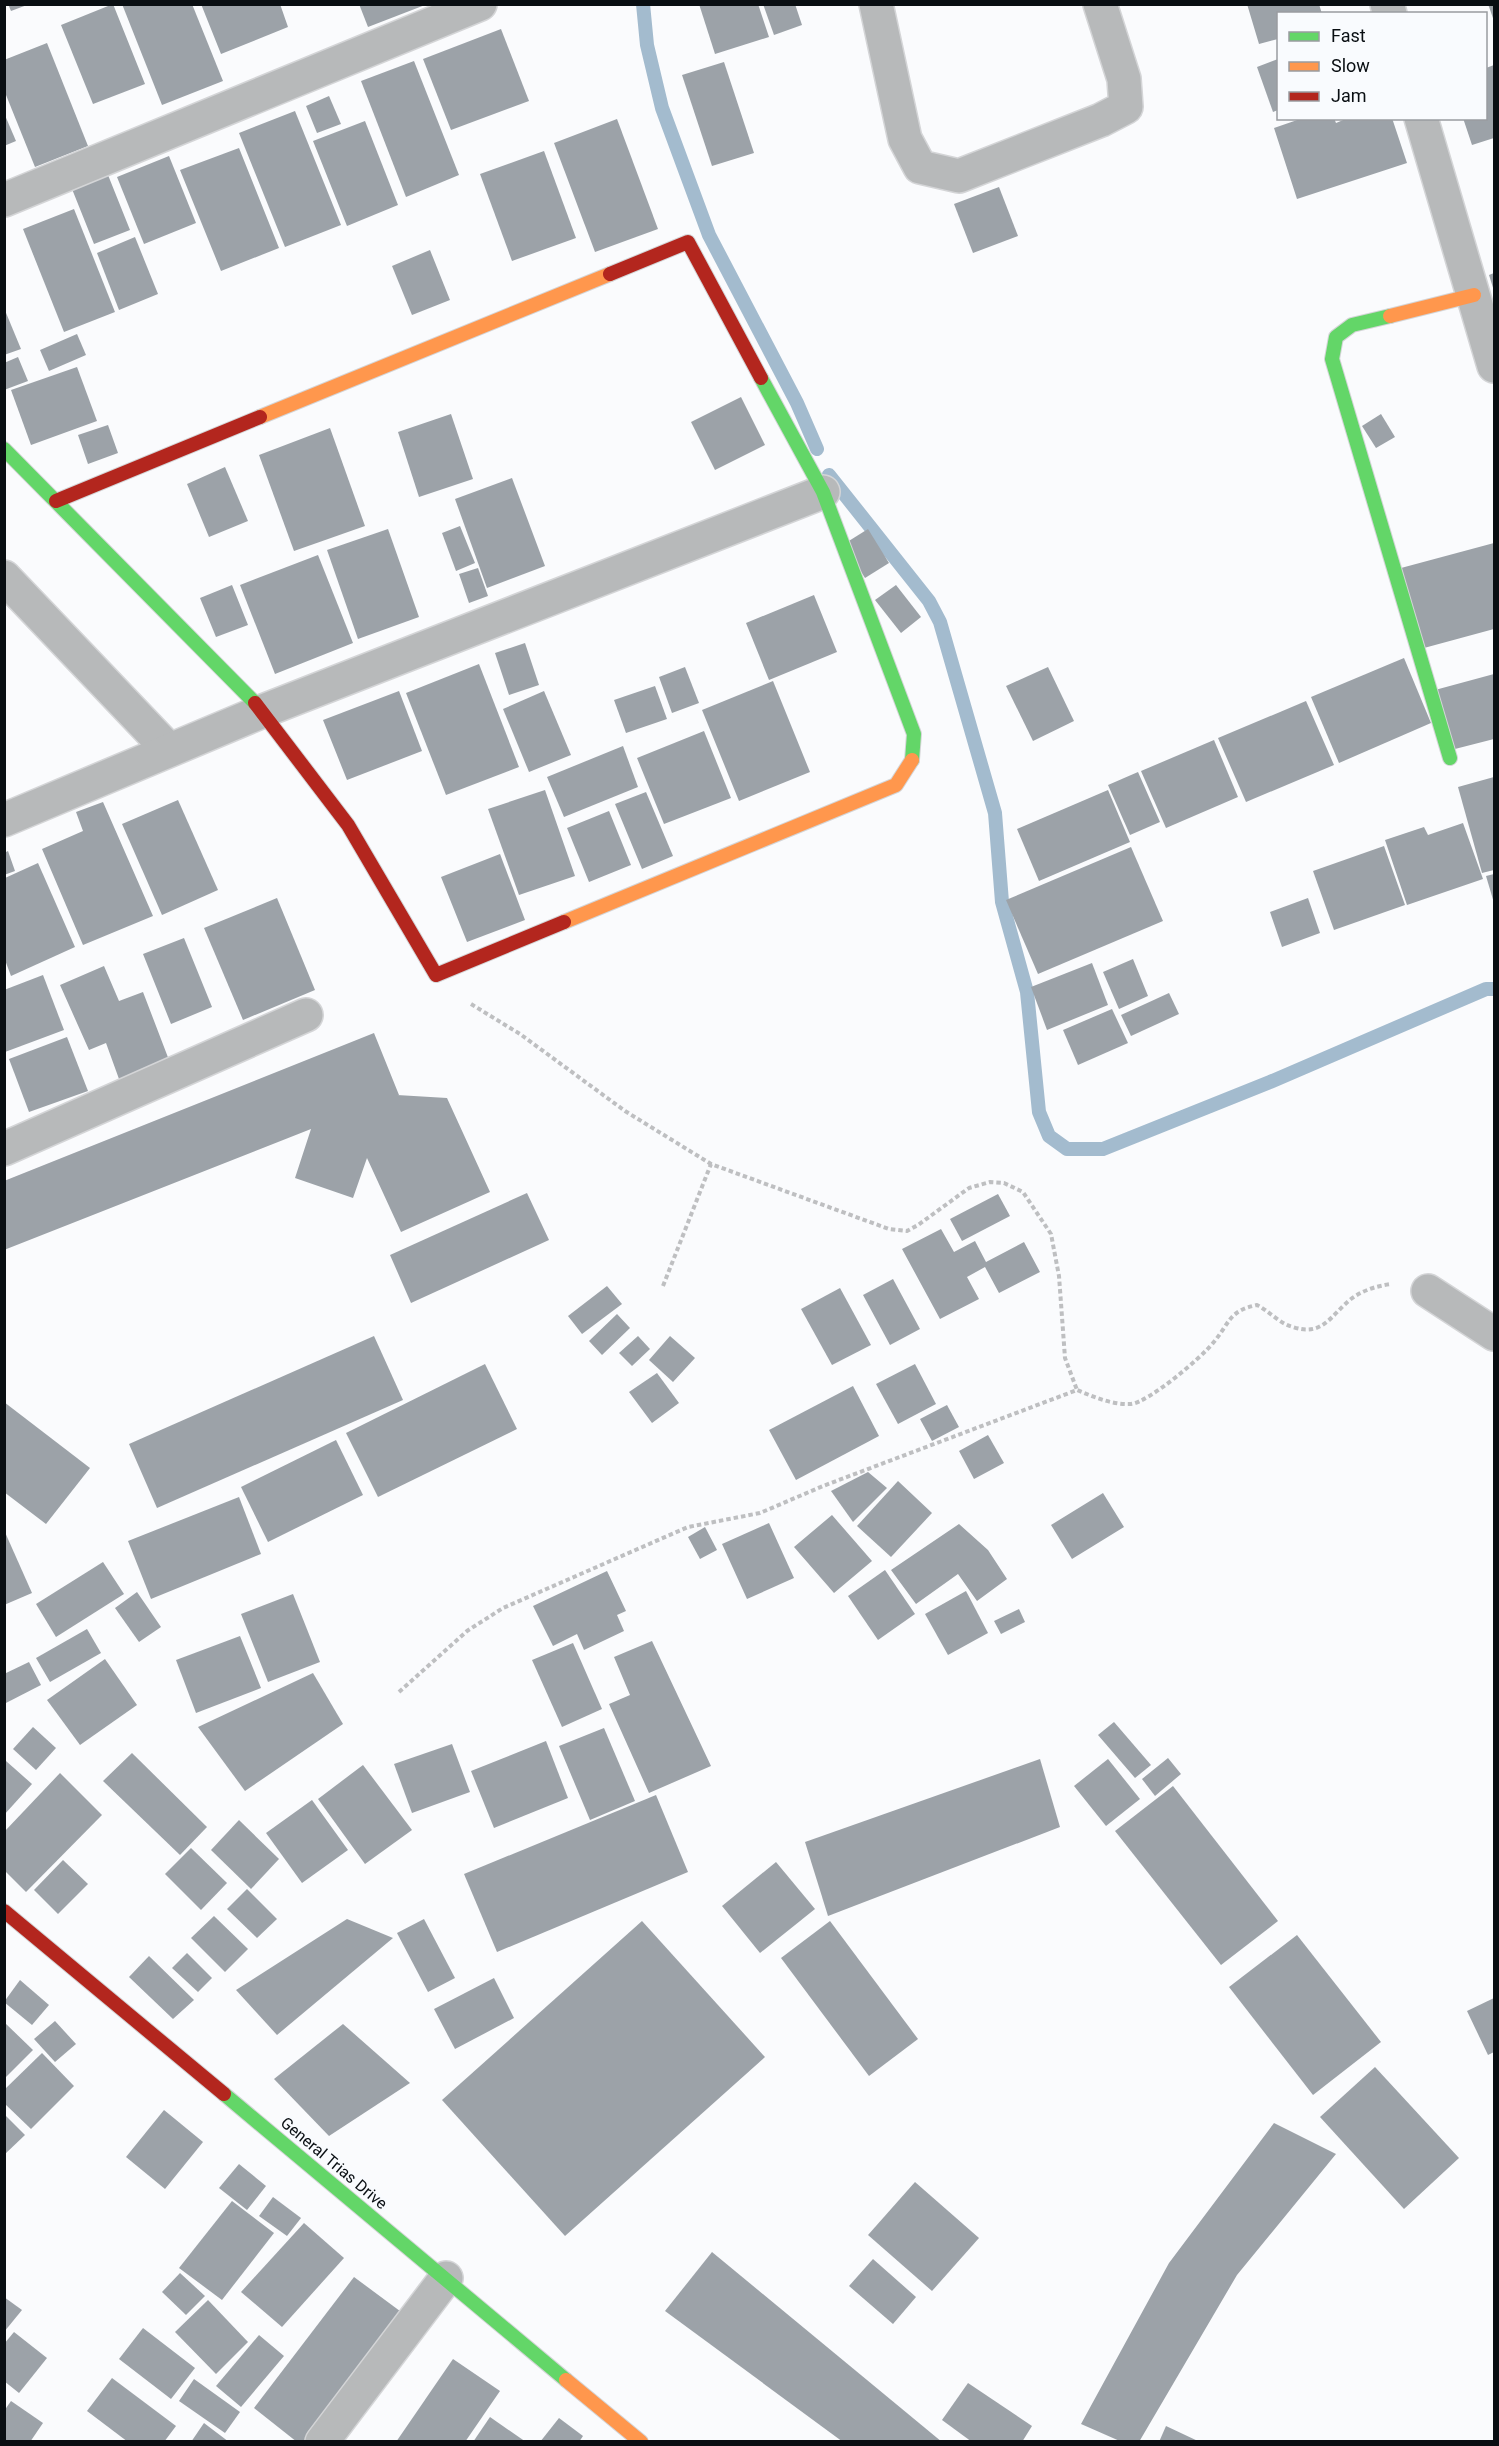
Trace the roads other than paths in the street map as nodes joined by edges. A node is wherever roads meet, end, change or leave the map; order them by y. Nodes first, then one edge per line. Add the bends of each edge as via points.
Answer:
1 (480, 4) edge
2 (876, 4) edge
3 (1100, 4) edge
4 (1422, 120) edge
5 (4, 200) edge
6 (1473, 295) junction
7 (1494, 366) edge
8 (4, 449) edge
9 (823, 492) junction
10 (56, 501) junction
11 (4, 577) edge
12 (263, 711) junction
13 (169, 750) junction
14 (1450, 758) dead end
15 (4, 820) edge
16 (306, 1015) dead end
17 (4, 1149) edge
18 (1428, 1291) road end
19 (1494, 1334) edge
20 (4, 1911) edge
21 (447, 2278) junction
22 (322, 2442) edge
23 (641, 2442) edge

1 - 5 street
2 - 3 street via 905,139 921,167 959,176 1126,107 1124,79
4 - 6 street
6 - 7 street
6 - 14 street via 1352,325 1336,337 1332,359
8 - 10 street
9 - 10 street via 688,242
9 - 12 street
9 - 12 street via 914,734 912,760 896,784 436,975 348,825
10 - 12 street
11 - 13 street
12 - 13 street
13 - 15 street
16 - 17 street
18 - 19 street
20 - 21 street, General Trias Drive
21 - 22 street
21 - 23 street, General Trias Drive

